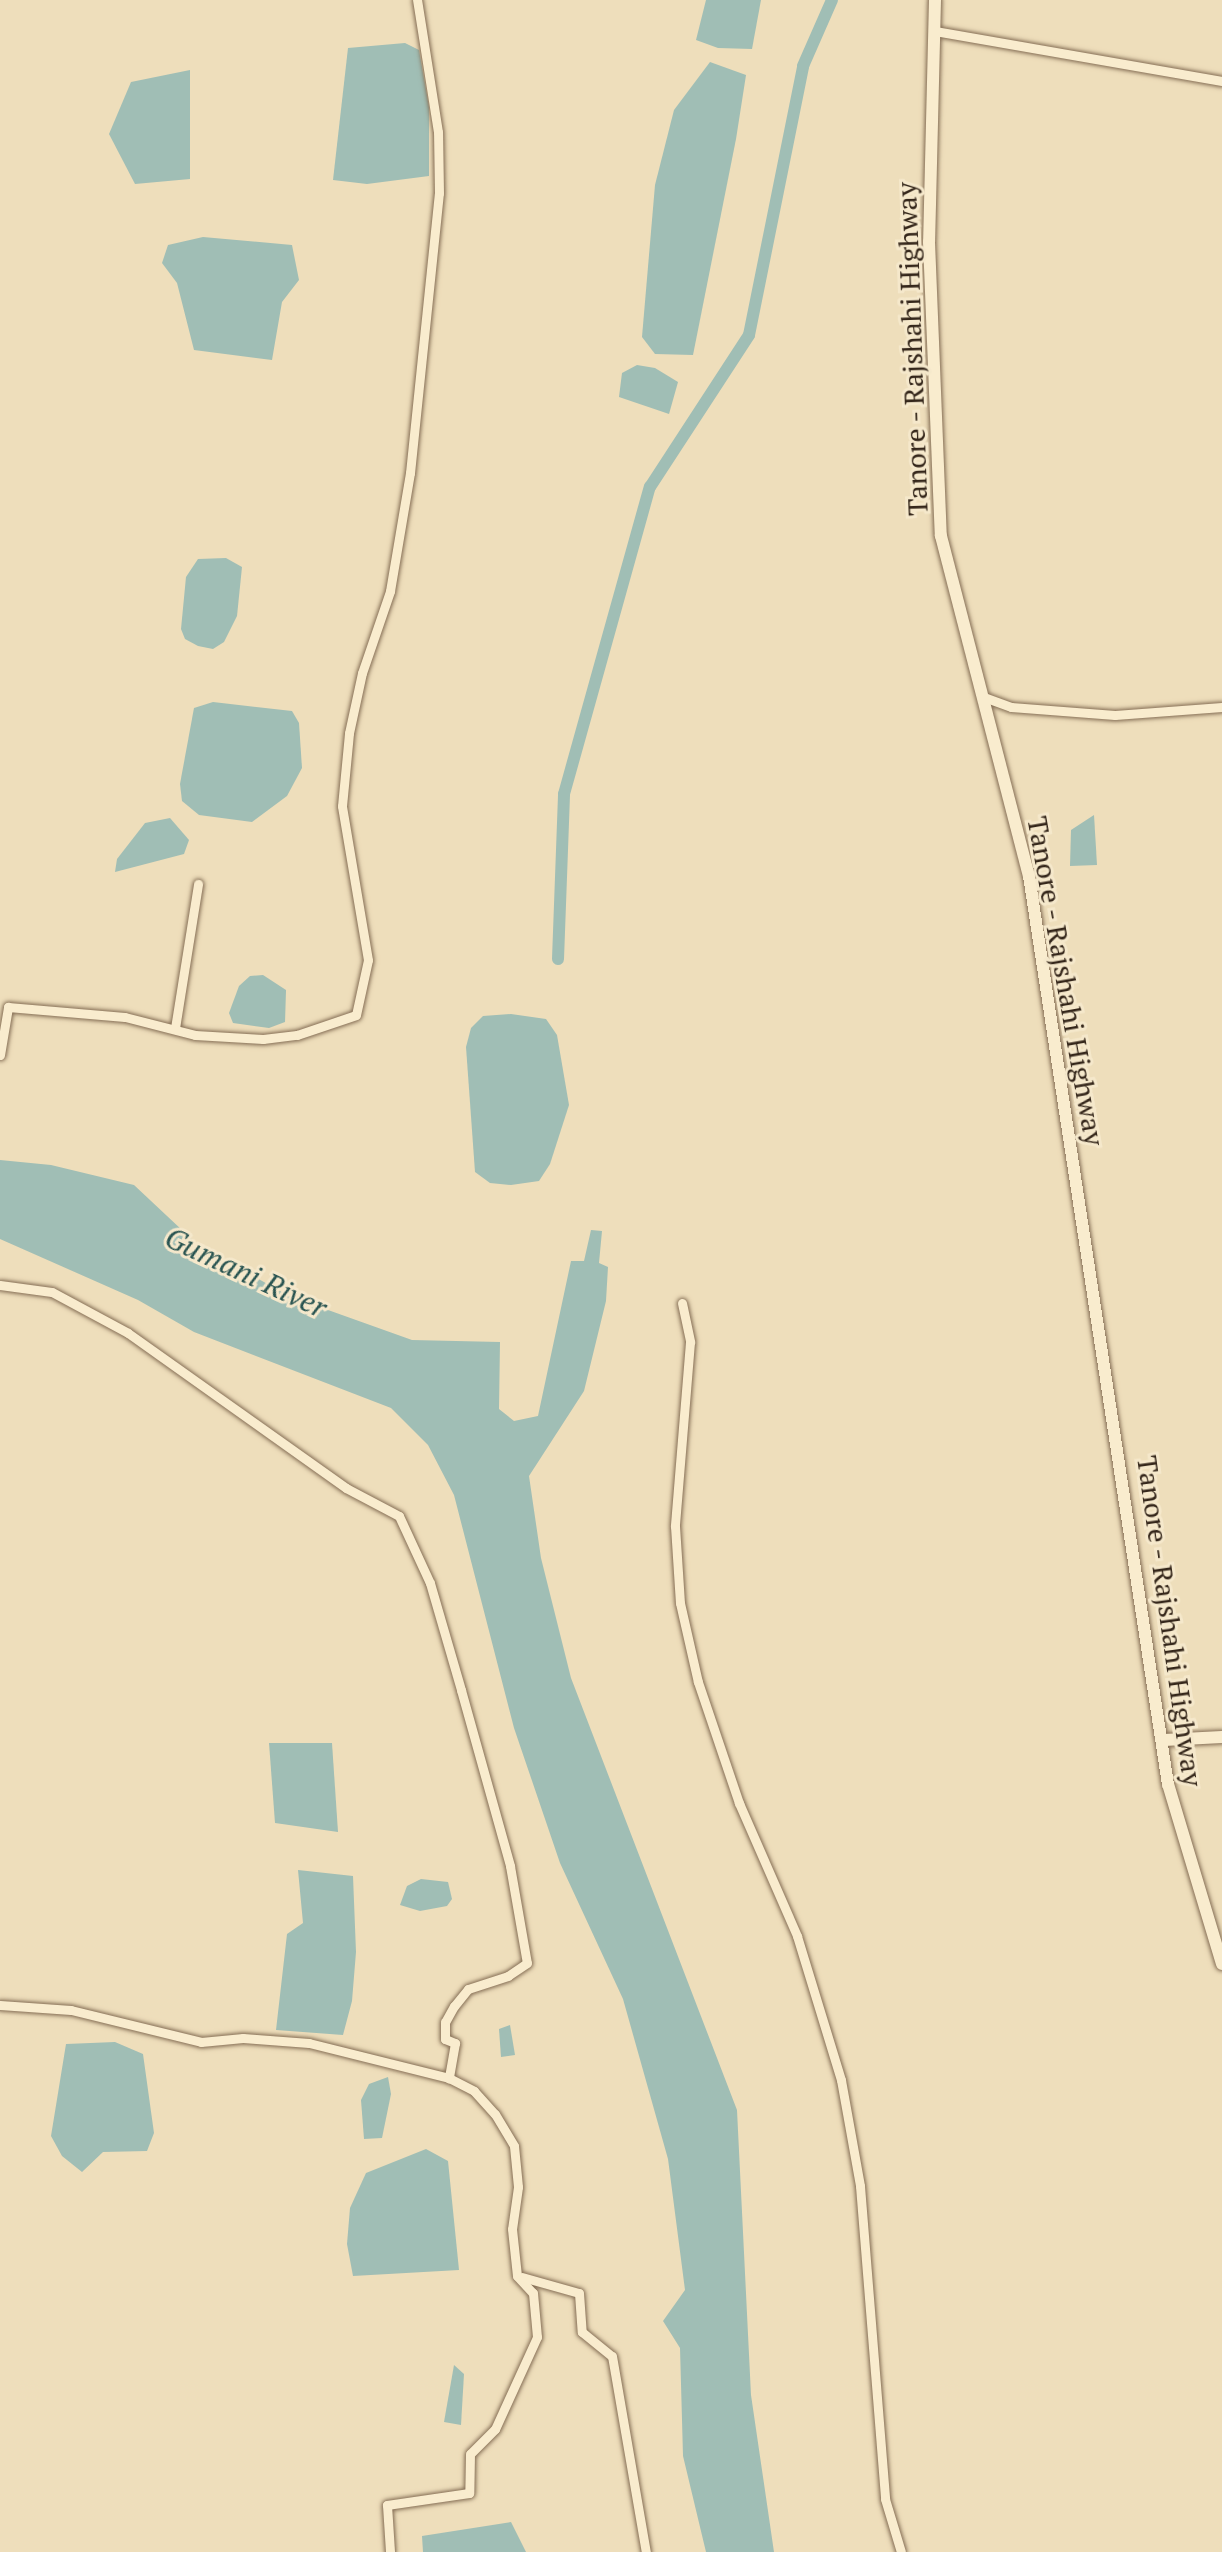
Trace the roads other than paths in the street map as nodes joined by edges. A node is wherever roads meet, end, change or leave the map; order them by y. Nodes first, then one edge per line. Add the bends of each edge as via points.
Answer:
1 (417, 0) edge
2 (935, 0) edge
3 (935, 31) junction
4 (1222, 81) edge
5 (980, 696) junction
6 (1222, 707) edge
7 (198, 884) dead end
8 (175, 1028) junction
9 (0, 1055) edge
10 (0, 1285) edge
11 (682, 1303) dead end
12 (1222, 1737) edge
13 (1164, 1740) junction
14 (1222, 1964) edge
15 (0, 2005) edge
16 (449, 2078) junction
17 (517, 2276) junction
18 (390, 2552) edge
19 (646, 2552) edge
20 (901, 2552) edge

1 - 8 street via 438,132 439,193 410,473 390,591 362,673 343,792 368,960 356,1015 297,1035 263,1039 195,1035
2 - 3 main road, Tanore - Rajshahi Highway
3 - 4 street
3 - 5 main road, Tanore - Rajshahi Highway via 929,242 933,431 941,536
5 - 6 street via 1011,707 1115,715
5 - 13 main road, Tanore - Rajshahi Highway via 1032,890
7 - 8 street
8 - 9 street via 125,1017 8,1007
10 - 16 street via 52,1292 128,1333 346,1488 399,1516 430,1583 461,1690 510,1866 527,1963 508,1976 468,1989 454,2006 445,2022 445,2039 455,2043
11 - 20 street via 690,1342 675,1526 680,1603 698,1682 739,1803 797,1936 841,2080 860,2186 885,2499
12 - 13 main road
13 - 14 main road, Tanore - Rajshahi Highway via 1183,1844
15 - 16 street via 71,2010 201,2042 243,2038 309,2043
16 - 17 street via 474,2091 514,2146
17 - 18 street via 533,2293 537,2337 495,2429 470,2454 469,2493 387,2505
17 - 19 street via 579,2293 582,2332 612,2356

